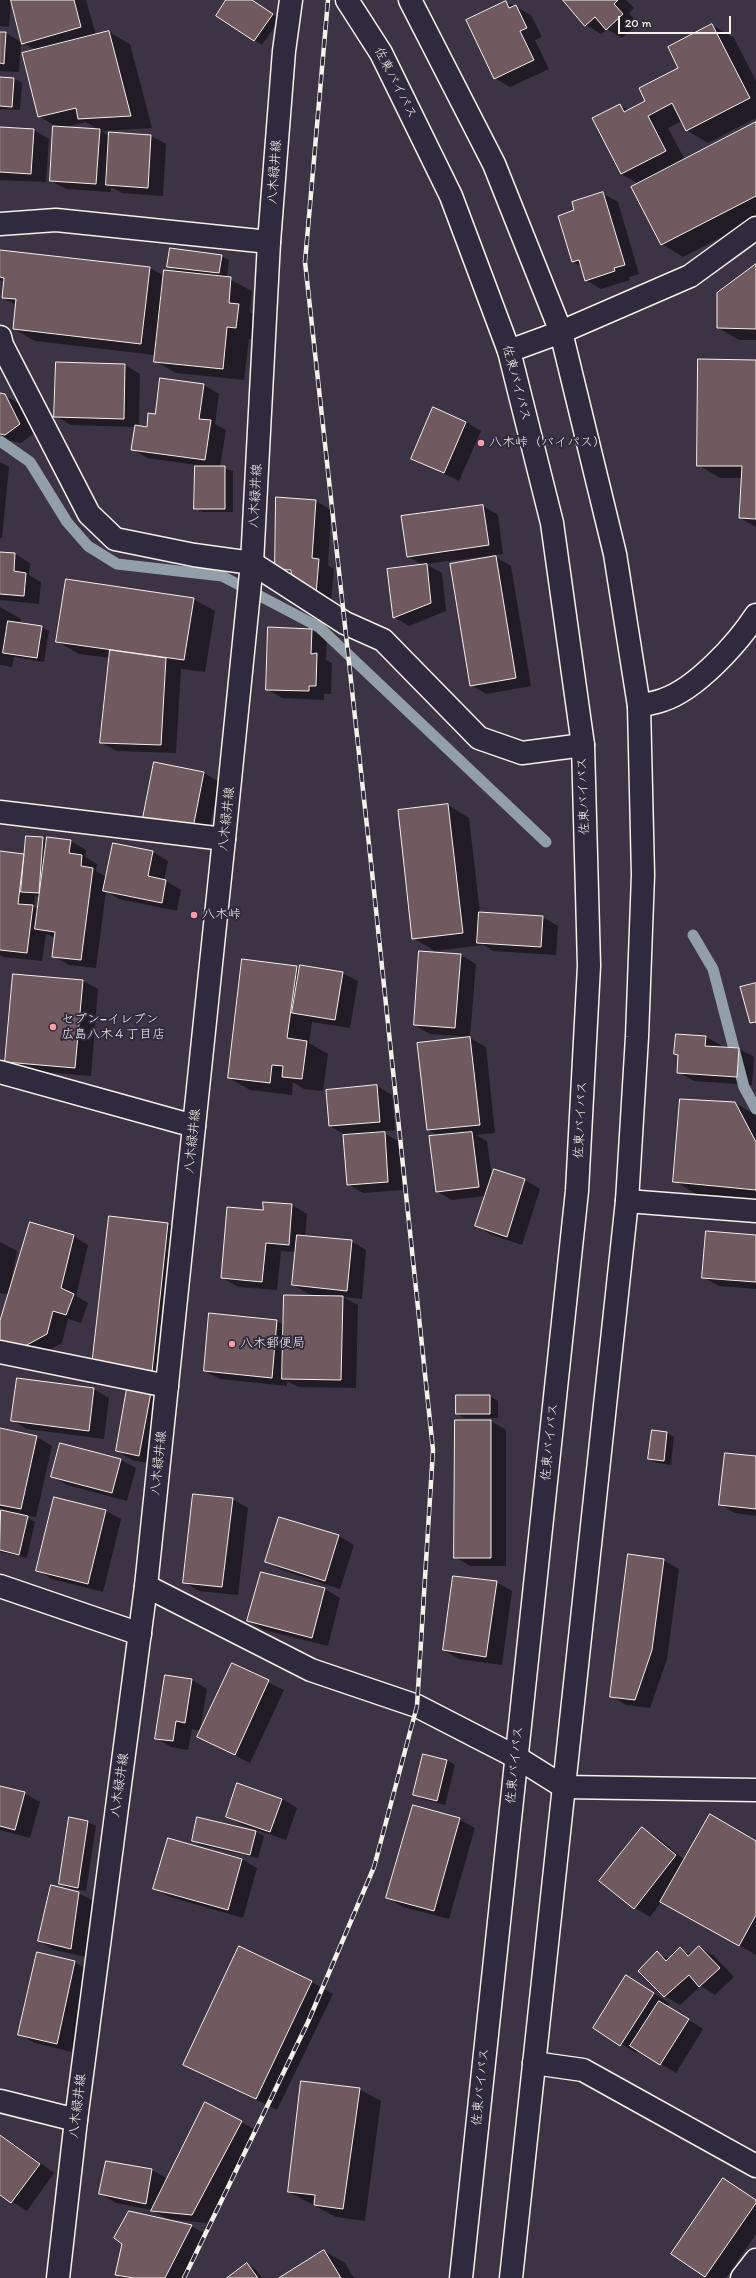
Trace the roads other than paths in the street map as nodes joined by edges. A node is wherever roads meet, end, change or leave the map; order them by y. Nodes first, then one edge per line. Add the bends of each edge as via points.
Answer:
1 (291, 0) edge
2 (347, 0) edge
3 (411, 2) edge
4 (0, 224) edge
5 (756, 228) edge
6 (269, 242) junction
7 (561, 332) junction
8 (0, 337) edge
9 (509, 351) junction
10 (252, 563) junction
11 (756, 615) edge
12 (639, 706) junction
13 (583, 745) junction
14 (0, 812) edge
15 (224, 839) junction
16 (0, 1072) edge
17 (194, 1126) junction
18 (627, 1201) junction
19 (756, 1211) edge
20 (0, 1352) edge
21 (167, 1386) junction
22 (0, 1586) edge
23 (146, 1586) junction
24 (140, 1634) junction
25 (516, 1757) junction
26 (564, 1787) junction
27 (756, 1790) edge
28 (534, 2063) junction
29 (0, 2101) edge
30 (76, 2120) junction
31 (756, 2166) edge
32 (756, 2260) edge
33 (58, 2278) edge
34 (461, 2278) edge
35 (511, 2278) edge
36 (742, 2278) edge

1 - 6 main road, 八木緑井線 via 284,51
2 - 9 main road, 佐東バイパス via 381,53 451,196
3 - 7 main road via 494,164
4 - 6 main road via 56,220
5 - 7 main road via 690,276
6 - 10 main road, 八木緑井線
7 - 9 main road
7 - 12 main road via 615,554
8 - 10 main road via 88,514 115,538 194,555
9 - 13 main road, 佐東バイパス via 552,523
10 - 13 main road via 345,623 383,640 479,738 522,753
10 - 15 main road, 八木緑井線
11 - 12 main road via 745,632 698,680 664,700
12 - 18 main road via 643,875
13 - 25 main road, 佐東バイパス via 589,966 577,1191
14 - 15 main road
15 - 17 main road, 八木緑井線
16 - 17 main road
17 - 21 main road, 八木緑井線
18 - 19 main road
18 - 26 main road
20 - 21 main road
21 - 23 main road, 八木緑井線
22 - 24 main road
23 - 24 main road, 八木緑井線
23 - 25 main road via 311,1670 417,1706
24 - 30 main road, 八木緑井線
25 - 26 main road
25 - 34 main road, 佐東バイパス
26 - 27 main road
26 - 28 main road
28 - 31 main road via 583,2070
28 - 35 main road
29 - 30 main road
30 - 33 main road, 八木緑井線
32 - 36 main road

